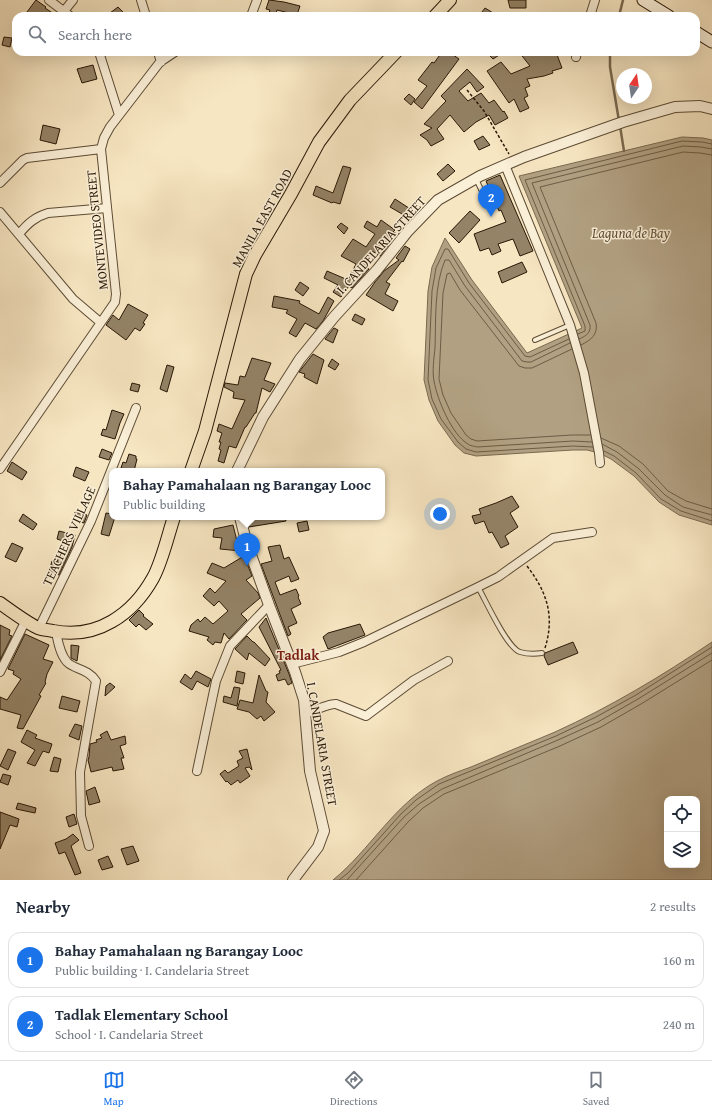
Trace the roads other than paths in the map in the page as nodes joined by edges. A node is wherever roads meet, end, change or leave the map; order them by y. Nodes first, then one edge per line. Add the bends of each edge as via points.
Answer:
1 (49, 0) edge
2 (73, 0) edge
3 (141, 0) edge
4 (257, 0) edge
5 (450, 0) edge
6 (595, 0) edge
7 (643, 0) edge
8 (64, 12) edge
9 (68, 12) edge
10 (145, 12) edge
11 (252, 12) edge
12 (439, 12) edge
13 (591, 12) edge
14 (662, 12) edge
15 (700, 34) edge
16 (712, 42) edge
17 (100, 56) edge
18 (159, 56) edge
19 (169, 56) edge
20 (392, 56) edge
21 (161, 62) junction
22 (712, 109) edge
23 (119, 115) junction
24 (102, 149) junction
25 (510, 163) junction
26 (476, 178) junction
27 (0, 183) edge
28 (488, 204) dead end
29 (107, 208) junction
30 (0, 212) edge
31 (19, 234) junction
32 (100, 322) junction
33 (570, 325) junction
34 (535, 340) dead end
35 (136, 408) dead end
36 (600, 463) dead end
37 (112, 468) edge
38 (192, 468) edge
39 (238, 468) edge
40 (0, 469) edge
41 (109, 476) edge
42 (173, 520) edge
43 (241, 520) edge
44 (592, 532) dead end
45 (478, 587) junction
46 (0, 603) edge
47 (269, 605) junction
48 (26, 620) junction
49 (39, 628) junction
50 (56, 632) junction
51 (542, 653) road end
52 (448, 660) dead end
53 (292, 664) junction
54 (0, 672) edge
55 (305, 714) junction
56 (197, 771) dead end
57 (89, 846) dead end
58 (293, 880) edge

1 - 8 street
2 - 9 street
3 - 10 street
4 - 11 street
5 - 12 main road
6 - 13 street
7 - 14 main road
15 - 16 main road
17 - 23 street
18 - 21 street
19 - 21 street, MONTEVIDEO STREET
20 - 38 main road, MANILA EAST ROAD via 350,100 319,142 255,255 246,274 205,430
21 - 23 street, MONTEVIDEO STREET
22 - 25 street, I. CANDELARIA STREET via 700,106 674,107 623,122
23 - 24 street, MONTEVIDEO STREET via 104,138
24 - 27 street via 27,158
24 - 29 street, MONTEVIDEO STREET
25 - 26 street, I. CANDELARIA STREET
25 - 33 street
26 - 28 lane
26 - 39 street, I. CANDELARIA STREET via 438,200 334,316 300,359 263,417
29 - 31 street via 48,213 31,220
29 - 32 street, MONTEVIDEO STREET via 116,294 115,302
30 - 31 street
31 - 32 street via 73,298
32 - 40 street, MONTEVIDEO STREET
33 - 34 lane
33 - 36 street via 584,373
35 - 37 street, TEACHERS VILLAGE
41 - 49 street, TEACHERS VILLAGE via 91,521
42 - 50 main road via 154,576 131,609 112,622 87,632
43 - 47 street, I. CANDELARIA STREET
44 - 45 street via 553,538 498,577
45 - 51 lane via 507,641 519,652
45 - 53 street via 364,642 339,652
46 - 48 main road
47 - 53 street, I. CANDELARIA STREET
47 - 56 street via 230,646 216,681
48 - 49 main road
48 - 54 street
49 - 50 main road
50 - 57 street via 59,648 68,662 92,674 96,681 80,772 81,816
52 - 55 street via 414,680 366,716 336,704
53 - 55 street, I. CANDELARIA STREET via 304,700
55 - 58 street, I. CANDELARIA STREET via 310,771 324,831 318,847

